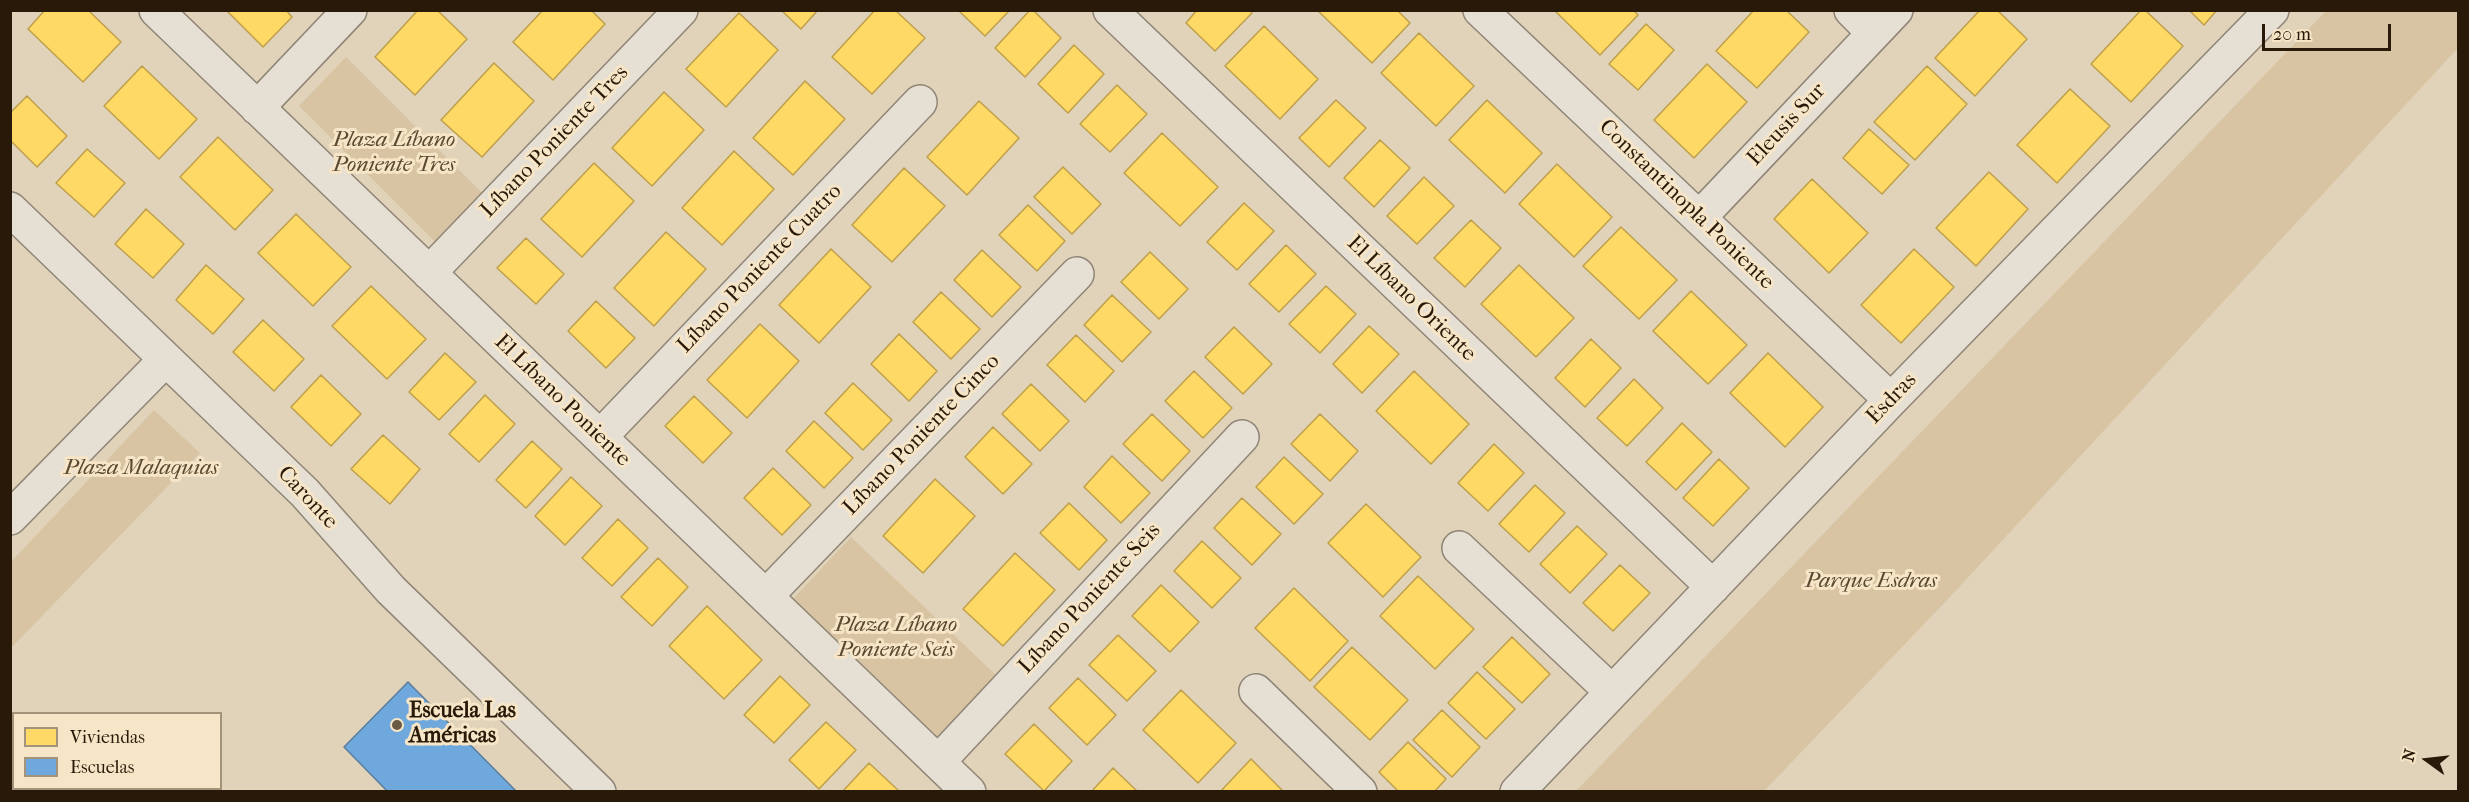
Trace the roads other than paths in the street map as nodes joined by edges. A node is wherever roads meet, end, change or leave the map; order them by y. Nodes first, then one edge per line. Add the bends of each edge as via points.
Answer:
1 (156, 10) edge
2 (350, 10) edge
3 (681, 10) edge
4 (1110, 10) edge
5 (1480, 10) edge
6 (1851, 10) edge
7 (2272, 10) edge
8 (1885, 22) edge
9 (920, 102) dead end
10 (257, 108) junction
11 (10, 209) edge
12 (1699, 218) junction
13 (429, 273) junction
14 (1077, 274) dead end
15 (166, 359) junction
16 (1891, 400) junction
17 (600, 437) junction
18 (1242, 437) dead end
19 (10, 518) edge
20 (1459, 548) dead end
21 (1713, 587) junction
22 (766, 596) junction
23 (1256, 691) dead end
24 (1612, 692) junction
25 (938, 762) junction
26 (588, 788) edge
27 (969, 792) edge
28 (1360, 792) edge
29 (1517, 792) edge

1 - 10 street, El Líbano Poniente
2 - 10 street
3 - 13 street, Líbano Poniente Tres
4 - 21 street, El Líbano Oriente
5 - 12 street, Constantinopla Poniente
6 - 8 street, Eleusis Sur
7 - 16 street, Esdras
8 - 12 street, Eleusis Sur
9 - 17 street, Líbano Poniente Cuatro
10 - 13 street, El Líbano Poniente
11 - 15 street, Caronte
12 - 16 street, Constantinopla Poniente
13 - 17 street, El Líbano Poniente
14 - 22 street, Líbano Poniente Cinco
15 - 19 street
15 - 26 street, Caronte via 305,493 391,590
16 - 21 street, Esdras
17 - 22 street, El Líbano Poniente
18 - 25 street, Líbano Poniente Seis
20 - 24 street
21 - 24 street, Esdras
22 - 25 street, El Líbano Poniente
23 - 28 street
24 - 29 street, Esdras
25 - 27 street, El Líbano Poniente

